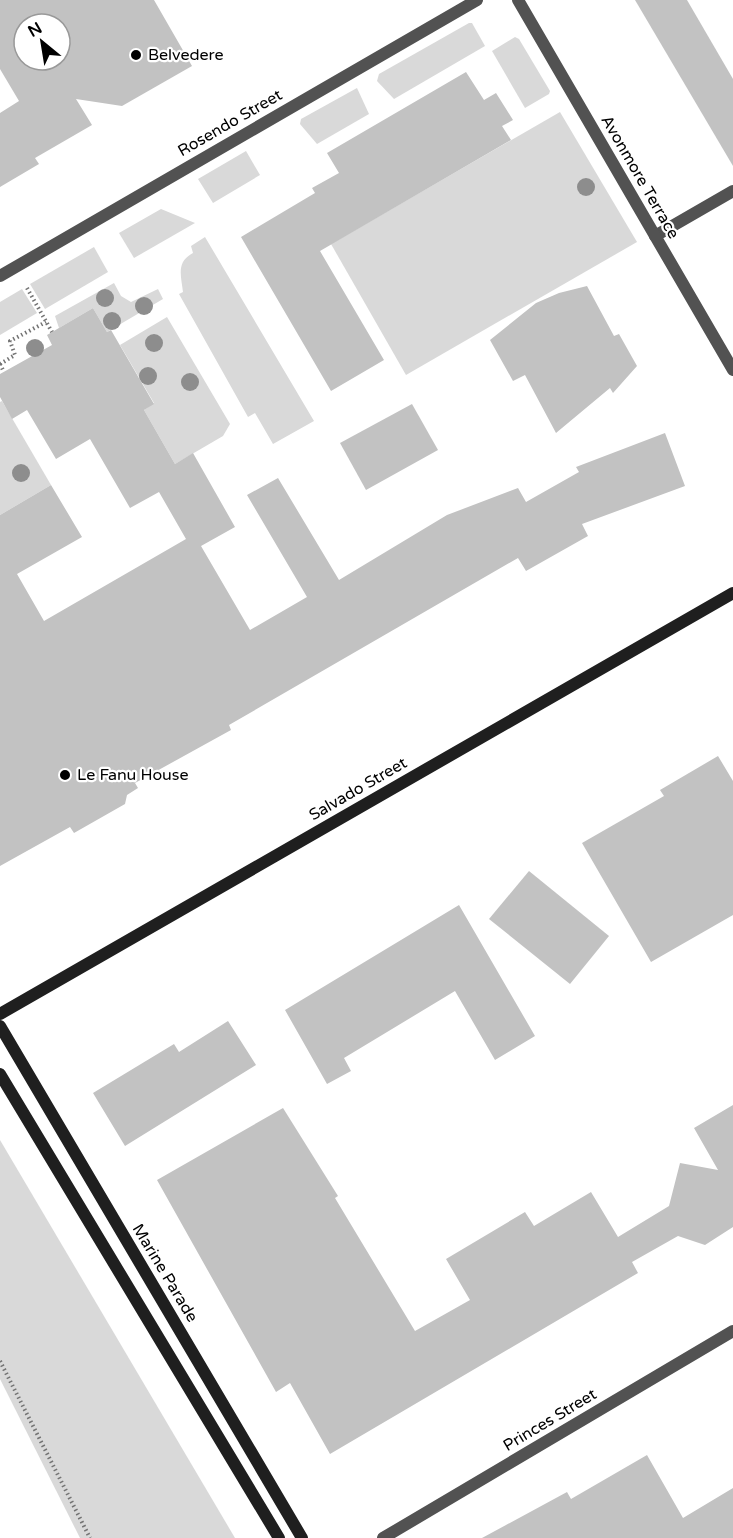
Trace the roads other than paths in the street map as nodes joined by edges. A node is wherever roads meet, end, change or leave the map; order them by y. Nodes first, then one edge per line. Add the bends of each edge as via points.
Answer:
1 (477, 0) edge
2 (518, 0) edge
3 (733, 191) edge
4 (655, 236) junction
5 (0, 276) edge
6 (733, 370) edge
7 (733, 593) edge
8 (0, 1014) edge
9 (0, 1026) edge
10 (0, 1074) edge
11 (733, 1331) edge
12 (279, 1538) edge
13 (302, 1538) edge
14 (383, 1538) edge

1 - 5 street, Rosendo Street
2 - 4 street, Avonmore Terrace
3 - 4 street
4 - 6 street, Avonmore Terrace
7 - 8 main road, Salvado Street
9 - 13 main road, Marine Parade
10 - 12 main road
11 - 14 street, Princes Street

